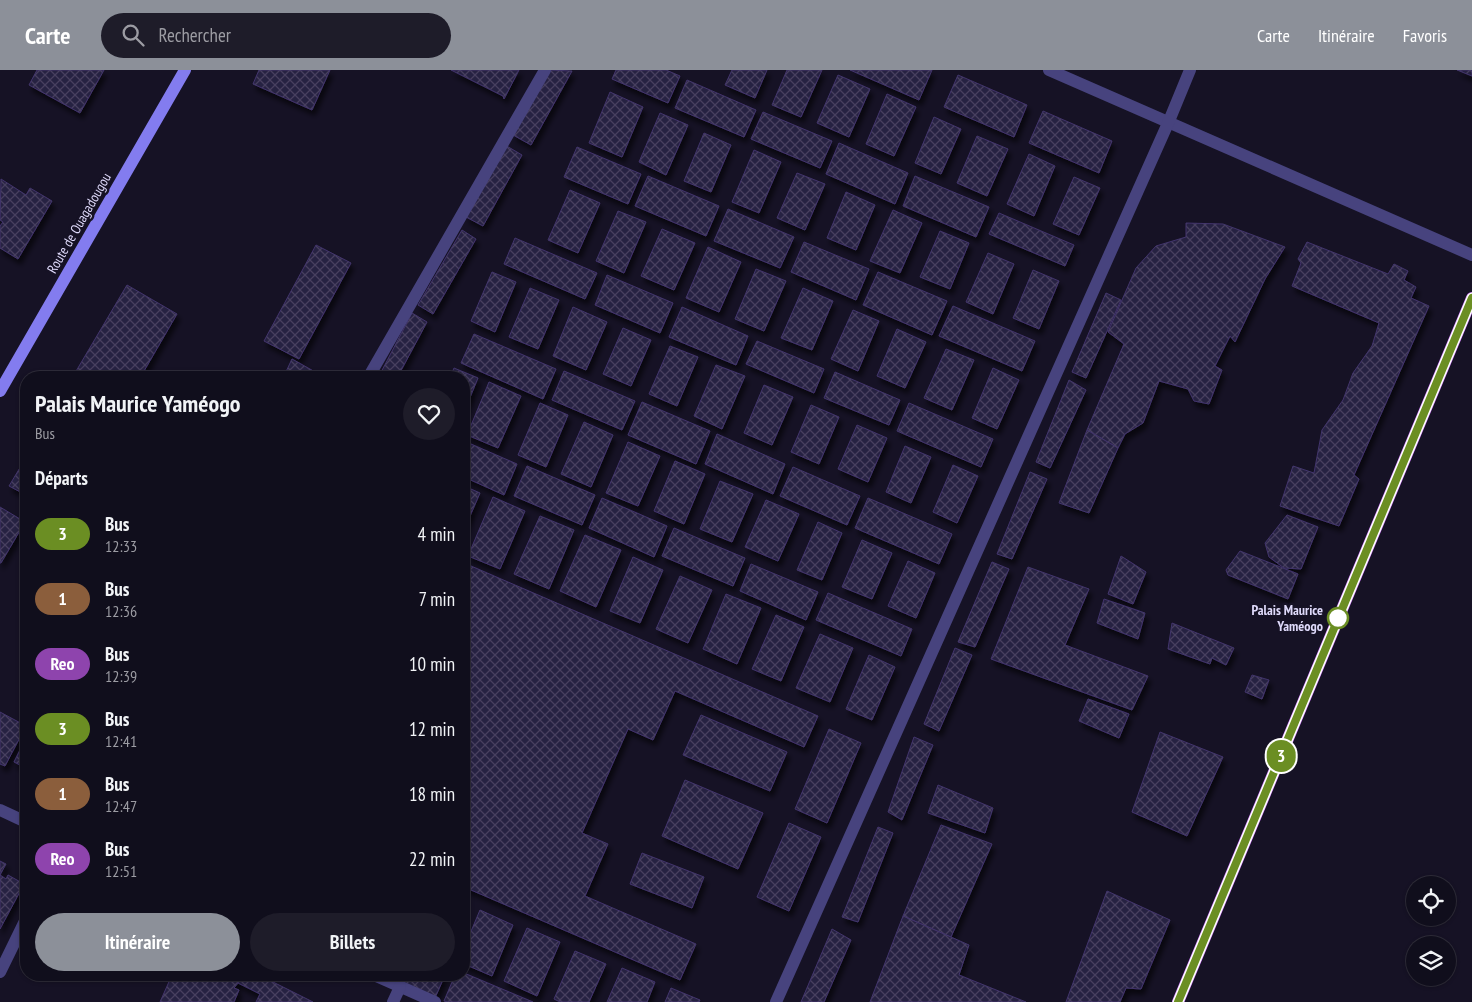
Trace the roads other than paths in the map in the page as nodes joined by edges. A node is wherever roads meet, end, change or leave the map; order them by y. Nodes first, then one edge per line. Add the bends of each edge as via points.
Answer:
1 (184, 70) edge
2 (545, 70) edge
3 (1049, 70) edge
4 (1190, 70) edge
5 (1168, 121) junction
6 (1472, 255) edge
7 (1472, 298) edge
8 (372, 371) edge
9 (0, 391) edge
10 (0, 810) edge
11 (20, 819) edge
12 (20, 931) edge
13 (0, 972) edge
14 (388, 981) edge
15 (400, 986) junction
16 (393, 1002) edge
17 (435, 1002) edge
18 (776, 1002) edge
19 (1178, 1002) edge

1 - 9 street, Route de Ouagadougou
2 - 8 street
3 - 5 street
4 - 5 street
5 - 6 street
5 - 18 street
7 - 19 main road
10 - 11 street
12 - 13 street
14 - 15 street
15 - 16 street
15 - 17 street

